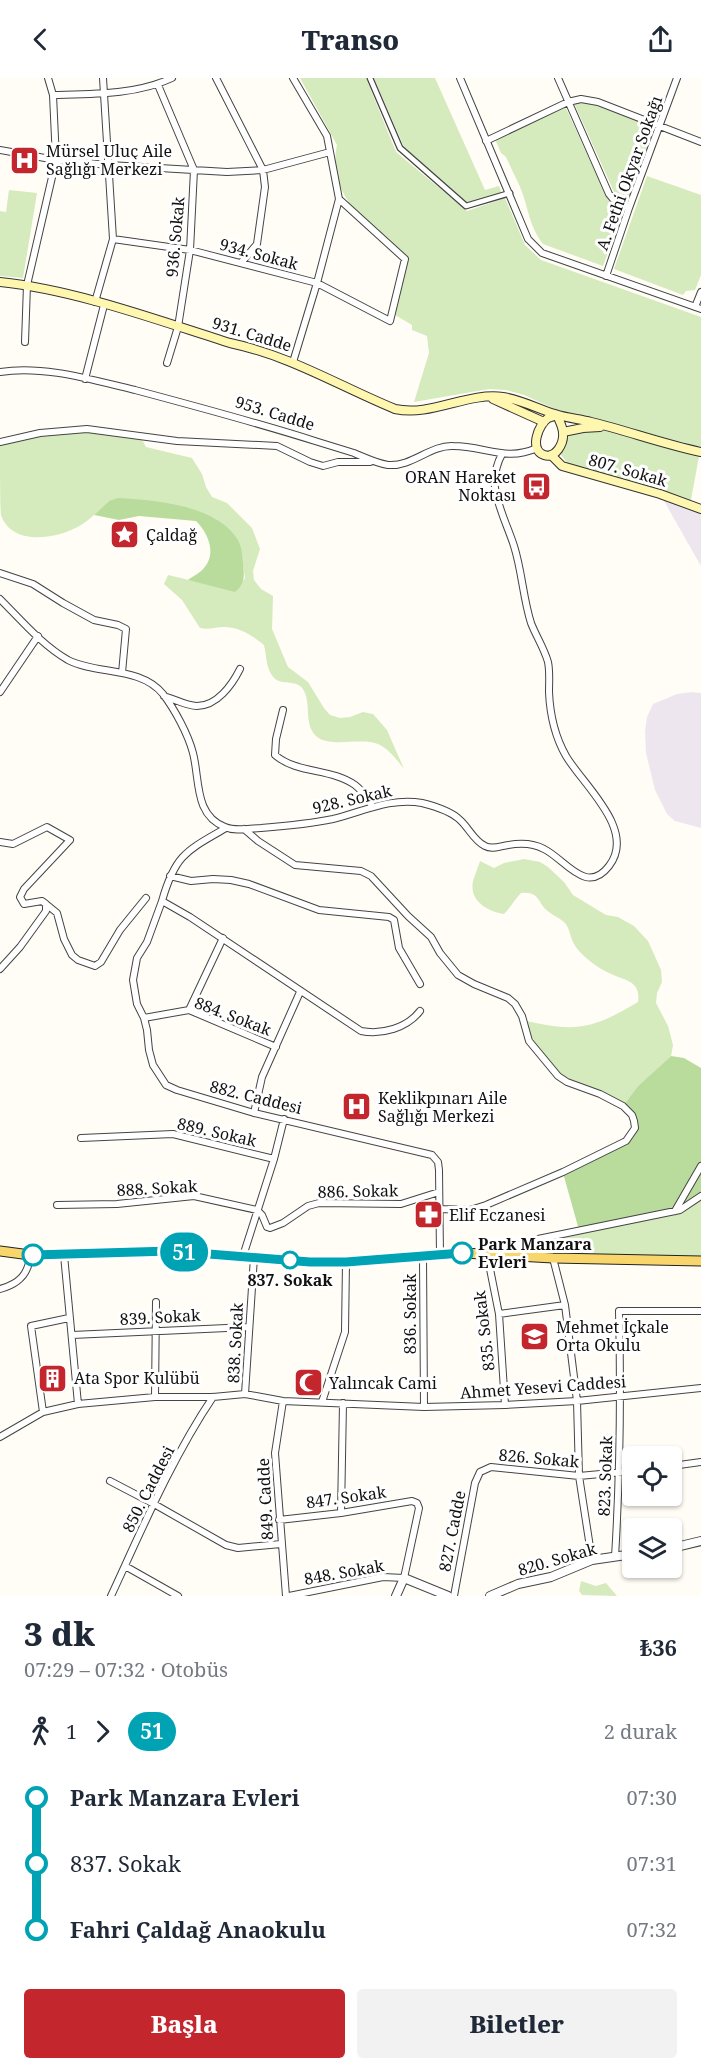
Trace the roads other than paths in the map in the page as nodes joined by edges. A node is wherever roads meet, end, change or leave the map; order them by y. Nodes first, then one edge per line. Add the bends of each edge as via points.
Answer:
1 (48, 78) edge
2 (103, 78) edge
3 (172, 78) edge
4 (216, 78) edge
5 (293, 78) edge
6 (370, 78) edge
7 (460, 78) edge
8 (558, 78) edge
9 (677, 78) edge
10 (158, 85) junction
11 (104, 94) junction
12 (54, 95) junction
13 (568, 102) junction
14 (659, 126) junction
15 (486, 141) junction
16 (701, 142) edge
17 (0, 150) edge
18 (330, 152) junction
19 (56, 160) junction
20 (110, 165) junction
21 (194, 170) junction
22 (263, 170) junction
23 (510, 193) junction
24 (339, 199) junction
25 (629, 208) junction
26 (113, 239) junction
27 (190, 250) junction
28 (241, 263) junction
29 (606, 276) junction
30 (0, 282) edge
31 (317, 283) junction
32 (27, 285) junction
33 (701, 292) edge
34 (100, 303) junction
35 (698, 308) edge
36 (178, 327) junction
37 (25, 342) dead end
38 (293, 362) junction
39 (167, 363) dead end
40 (0, 372) edge
41 (85, 379) junction
42 (490, 397) junction
43 (557, 415) junction
44 (544, 423) junction
45 (607, 427) junction
46 (563, 432) junction
47 (0, 441) edge
48 (537, 448) junction
49 (701, 452) edge
50 (502, 454) junction
51 (551, 455) junction
52 (376, 462) junction
53 (701, 509) edge
54 (0, 573) edge
55 (0, 599) edge
56 (38, 636) junction
57 (240, 669) dead end
58 (122, 673) junction
59 (0, 692) edge
60 (164, 696) junction
61 (283, 710) dead end
62 (373, 807) junction
63 (226, 828) junction
64 (244, 829) junction
65 (0, 842) edge
66 (170, 876) junction
67 (146, 898) dead end
68 (162, 901) junction
69 (46, 904) junction
70 (403, 911) junction
71 (394, 920) junction
72 (223, 938) junction
73 (0, 969) edge
74 (420, 984) dead end
75 (300, 992) junction
76 (189, 1010) junction
77 (420, 1011) dead end
78 (144, 1018) junction
79 (276, 1047) junction
80 (255, 1113) junction
81 (284, 1119) junction
82 (81, 1138) dead end
83 (274, 1159) junction
84 (701, 1166) edge
85 (701, 1188) edge
86 (439, 1192) junction
87 (700, 1196) edge
88 (57, 1205) dead end
89 (439, 1209) junction
90 (257, 1210) junction
91 (675, 1211) junction
92 (0, 1251) edge
93 (487, 1254) junction
94 (30, 1255) junction
95 (64, 1255) junction
96 (440, 1255) junction
97 (243, 1256) junction
98 (254, 1257) junction
99 (423, 1257) junction
100 (553, 1258) junction
101 (701, 1261) edge
102 (346, 1262) junction
103 (0, 1289) edge
104 (156, 1302) dead end
105 (565, 1305) junction
106 (701, 1311) edge
107 (499, 1314) junction
108 (69, 1318) junction
109 (249, 1327) junction
110 (156, 1330) junction
111 (72, 1335) junction
112 (701, 1388) edge
113 (245, 1394) junction
114 (621, 1396) junction
115 (155, 1397) junction
116 (213, 1397) junction
117 (283, 1401) junction
118 (577, 1401) junction
119 (322, 1402) junction
120 (343, 1403) junction
121 (78, 1404) junction
122 (506, 1405) junction
123 (424, 1407) junction
124 (43, 1412) junction
125 (0, 1437) edge
126 (701, 1462) edge
127 (682, 1465) edge
128 (480, 1472) joint
129 (620, 1473) junction
130 (579, 1476) junction
131 (110, 1481) dead end
132 (154, 1504) junction
133 (341, 1513) junction
134 (279, 1520) junction
135 (701, 1540) edge
136 (281, 1544) junction
137 (682, 1545) edge
138 (622, 1556) edge
139 (615, 1557) junction
140 (592, 1560) junction
141 (125, 1566) junction
142 (404, 1578) junction
143 (111, 1596) edge
144 (178, 1596) edge
145 (287, 1596) edge
146 (396, 1596) edge
147 (448, 1596) edge
148 (454, 1596) edge
149 (490, 1596) edge

1 - 12 street
2 - 11 street
3 - 10 street
4 - 22 street
5 - 18 street via 327,135
6 - 23 street via 400,148 466,206
7 - 15 street
8 - 13 street
9 - 14 street, A. Fethi Okyar Sokağı
10 - 11 street
10 - 21 street, 936. Sokak
11 - 12 street
11 - 20 street
12 - 19 street
13 - 14 street via 588,99
13 - 15 street
13 - 25 street via 609,194
14 - 16 street
14 - 25 street, A. Fethi Okyar Sokağı
15 - 23 street
17 - 19 street
18 - 22 street
18 - 24 street
19 - 20 street
19 - 32 street
20 - 21 street
20 - 26 street
21 - 22 street
21 - 27 street, 936. Sokak
22 - 28 street via 257,244
23 - 29 street via 535,248
24 - 31 street
24 - 31 street, 934. Sokak via 405,259 390,321
25 - 29 street, A. Fethi Okyar Sokağı
26 - 27 street, 934. Sokak
26 - 34 street
27 - 28 street, 934. Sokak
27 - 36 street, 936. Sokak
28 - 31 street, 934. Sokak
29 - 35 street
30 - 32 main road, 931. Cadde
31 - 38 street
32 - 34 main road, 931. Cadde
32 - 37 street
33 - 35 street
34 - 36 main road, 931. Cadde
34 - 41 street
36 - 38 main road, 931. Cadde
36 - 39 street, 936. Sokak
38 - 42 main road, 931. Cadde via 405,411
40 - 41 street, 953. Cadde via 25,370
41 - 52 street, 953. Cadde via 257,423
42 - 43 main road, 931. Cadde via 526,402
42 - 44 main road
43 - 44 main road
43 - 45 main road, 931. Cadde
43 - 46 main road
44 - 48 main road via 537,433
45 - 46 main road
45 - 49 main road, 931. Cadde
46 - 51 main road via 558,451
47 - 52 street via 87,429 177,441 277,446 323,466
48 - 50 street, 953. Cadde via 523,454
48 - 51 main road via 541,454
50 - 52 street, 953. Cadde via 449,445 404,463
50 - 62 street, 928. Sokak via 496,467 497,498 515,549 531,622 549,667 553,727 568,760 612,822 616,855 602,873 583,877 555,855 534,845 482,846 461,820 422,803 404,801
51 - 53 main road, 807. Sokak via 562,466
54 - 58 street via 33,584 94,620 126,629
55 - 56 street
56 - 58 street via 69,660 100,671
56 - 59 street
57 - 60 street via 229,687 208,703 198,706
58 - 60 street via 141,678
60 - 63 street via 193,752 202,804 209,816
61 - 62 street via 275,755 288,763 344,778
62 - 64 street, 928. Sokak via 306,824
63 - 64 street, 928. Sokak
63 - 66 street, 882. Caddesi via 187,851
64 - 70 street via 295,865 361,871 371,876
65 - 69 street via 13,844 47,827 70,840 20,897 24,904
66 - 68 street, 882. Caddesi
66 - 71 street via 191,881 231,880 319,910
67 - 69 street via 95,966 72,955 57,913
68 - 72 street
68 - 78 street, 882. Caddesi via 134,971 135,997
69 - 73 street via 46,911
70 - 71 street
70 - 89 street via 431,937 458,975 515,1004 529,1041 558,1076 623,1106 632,1115 635,1128 626,1141 486,1205 470,1210
71 - 74 street via 399,948
72 - 75 street
72 - 76 street
75 - 77 street via 370,1033 408,1023
75 - 79 street
76 - 78 street, 884. Sokak
76 - 79 street, 884. Sokak
78 - 80 street, 882. Caddesi via 148,1050 166,1085
79 - 80 street via 262,1077
80 - 81 street, 882. Caddesi
81 - 83 street
81 - 86 street, 882. Caddesi via 432,1155 438,1162
82 - 83 street, 889. Sokak via 173,1134
83 - 90 street
84 - 91 street
85 - 87 street
86 - 89 street, 882. Caddesi
86 - 90 street, 886. Sokak via 401,1204 319,1203 296,1212 273,1228 267,1227
87 - 91 street
88 - 90 street, 888. Sokak via 194,1197
89 - 96 street, 882. Caddesi
90 - 97 street
91 - 93 street via 538,1239
92 - 94 main road
93 - 96 main road
93 - 100 main road
93 - 107 street, 835. Sokak
94 - 95 main road
94 - 103 street via 25,1276
95 - 97 main road via 171,1251
95 - 108 street
96 - 99 main road
97 - 98 main road
98 - 102 main road
98 - 109 street, 838. Sokak
99 - 102 main road
99 - 123 street, 836. Sokak
100 - 101 main road
100 - 105 street
102 - 119 street via 345,1332
104 - 110 street
105 - 107 street
105 - 118 street
106 - 114 street, 823. Sokak via 619,1311
107 - 122 street, 835. Sokak
108 - 111 street
108 - 124 street via 31,1326
109 - 110 street, 839. Sokak
109 - 113 street, 838. Sokak
110 - 111 street, 839. Sokak
110 - 115 street
111 - 121 street
112 - 114 street, Ahmet Yesevi Caddesi
113 - 116 street, Ahmet Yesevi Caddesi
113 - 117 street, Ahmet Yesevi Caddesi
114 - 118 street, Ahmet Yesevi Caddesi
114 - 129 street, 823. Sokak
115 - 116 street, Ahmet Yesevi Caddesi
115 - 121 street, Ahmet Yesevi Caddesi
116 - 132 street, 850. Caddesi
117 - 119 street, Ahmet Yesevi Caddesi
117 - 134 street, 849. Cadde via 275,1453
118 - 122 street, Ahmet Yesevi Caddesi
118 - 130 street
119 - 120 street, Ahmet Yesevi Caddesi
120 - 123 street, Ahmet Yesevi Caddesi
120 - 133 street
121 - 124 street, Ahmet Yesevi Caddesi
122 - 123 street, Ahmet Yesevi Caddesi
124 - 125 street, Ahmet Yesevi Caddesi
126 - 127 street
128 - 130 street, 826. Sokak via 504,1467
128 - 148 street, 827. Cadde
129 - 130 street, 826. Sokak
129 - 139 street, 823. Sokak
130 - 140 street
131 - 132 street
132 - 136 street via 226,1545 238,1548
132 - 141 street, 850. Caddesi
133 - 134 street, 847. Sokak
133 - 142 street, 847. Sokak via 417,1503 419,1510
134 - 136 street, 849. Cadde
135 - 137 street
136 - 145 street, 849. Cadde
138 - 139 street, 820. Sokak
139 - 140 street, 820. Sokak
140 - 149 street, 820. Sokak
141 - 143 street, 850. Caddesi
141 - 144 street
142 - 145 street, 848. Sokak via 383,1577
142 - 146 street
142 - 147 street

